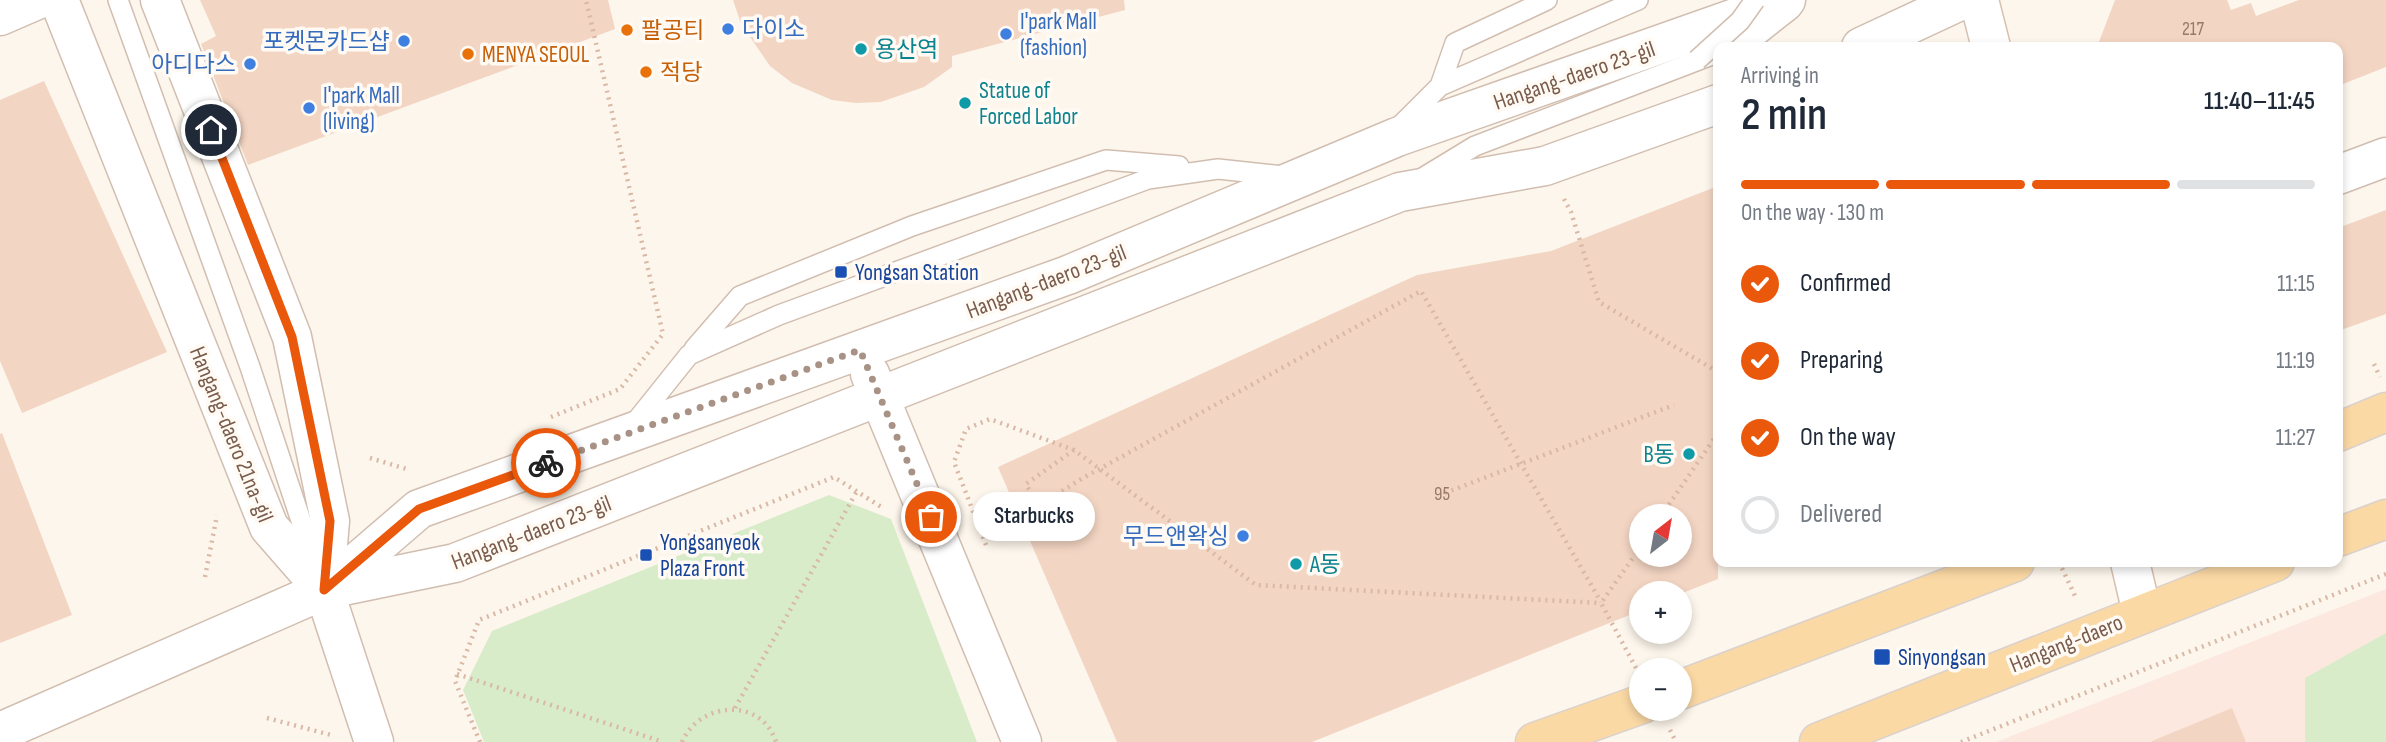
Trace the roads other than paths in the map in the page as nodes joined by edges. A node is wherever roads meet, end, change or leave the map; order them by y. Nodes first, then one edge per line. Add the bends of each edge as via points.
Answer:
1 (37, 0) edge
2 (59, 0) edge
3 (118, 0) edge
4 (160, 0) edge
5 (1547, 0) edge
6 (1638, 0) edge
7 (1755, 0) edge
8 (1786, 0) edge
9 (1800, 0) edge
10 (1962, 0) edge
11 (1979, 0) edge
12 (0, 16) edge
13 (1717, 42) edge
14 (1743, 42) edge
15 (1872, 42) edge
16 (1990, 42) edge
17 (1713, 45) edge
18 (1713, 54) edge
19 (1697, 60) junction
20 (1447, 83) junction
21 (1713, 106) edge
22 (1381, 146) junction
23 (2386, 157) edge
24 (1218, 169) junction
25 (2343, 173) edge
26 (1306, 178) junction
27 (1399, 192) junction
28 (860, 350) junction
29 (689, 355) junction
30 (879, 397) junction
31 (2386, 412) edge
32 (2343, 430) edge
33 (626, 434) junction
34 (2386, 519) edge
35 (2343, 535) edge
36 (2002, 567) edge
37 (2131, 567) edge
38 (2262, 567) edge
39 (324, 590) junction
40 (2142, 613) junction
41 (1692, 685) edge
42 (1629, 710) edge
43 (1629, 713) edge
44 (0, 732) edge
45 (374, 742) edge
46 (1022, 742) edge
47 (1535, 742) edge
48 (1579, 742) edge
49 (1819, 742) edge

1 - 12 street
2 - 39 street, Hangang-daero 21na-gil via 269,527
3 - 39 lane via 250,367
4 - 39 street via 292,337 330,521
5 - 20 lane via 1455,43
6 - 20 lane
7 - 13 lane, bridge
8 - 22 street, Hangang-daero 23-gil
9 - 14 lane via 1772,26
10 - 15 street
11 - 16 street
17 - 19 lane, bridge
18 - 19 lane, bridge
19 - 27 lane via 1475,146
20 - 22 lane
21 - 27 street, Hangang-daero 23-gil via 1545,166
22 - 26 street, Hangang-daero 23-gil
23 - 25 street
24 - 26 lane
24 - 29 lane via 1148,178 779,315
24 - 29 lane via 1106,160 912,226 740,296
26 - 28 street, Hangang-daero 23-gil via 1068,275
27 - 30 street, Hangang-daero 23-gil
28 - 30 street
28 - 33 street, Hangang-daero 23-gil
29 - 33 lane
30 - 39 street, Hangang-daero 23-gil via 454,563
30 - 46 street
31 - 32 main road
33 - 39 street, Hangang-daero 23-gil via 419,509
34 - 35 main road
36 - 41 main road
37 - 40 street
38 - 40 main road, Hangang-daero
39 - 44 street, Hangang-daero 23-gil
39 - 45 street
40 - 49 main road, Hangang-daero
42 - 47 main road
43 - 48 lane

